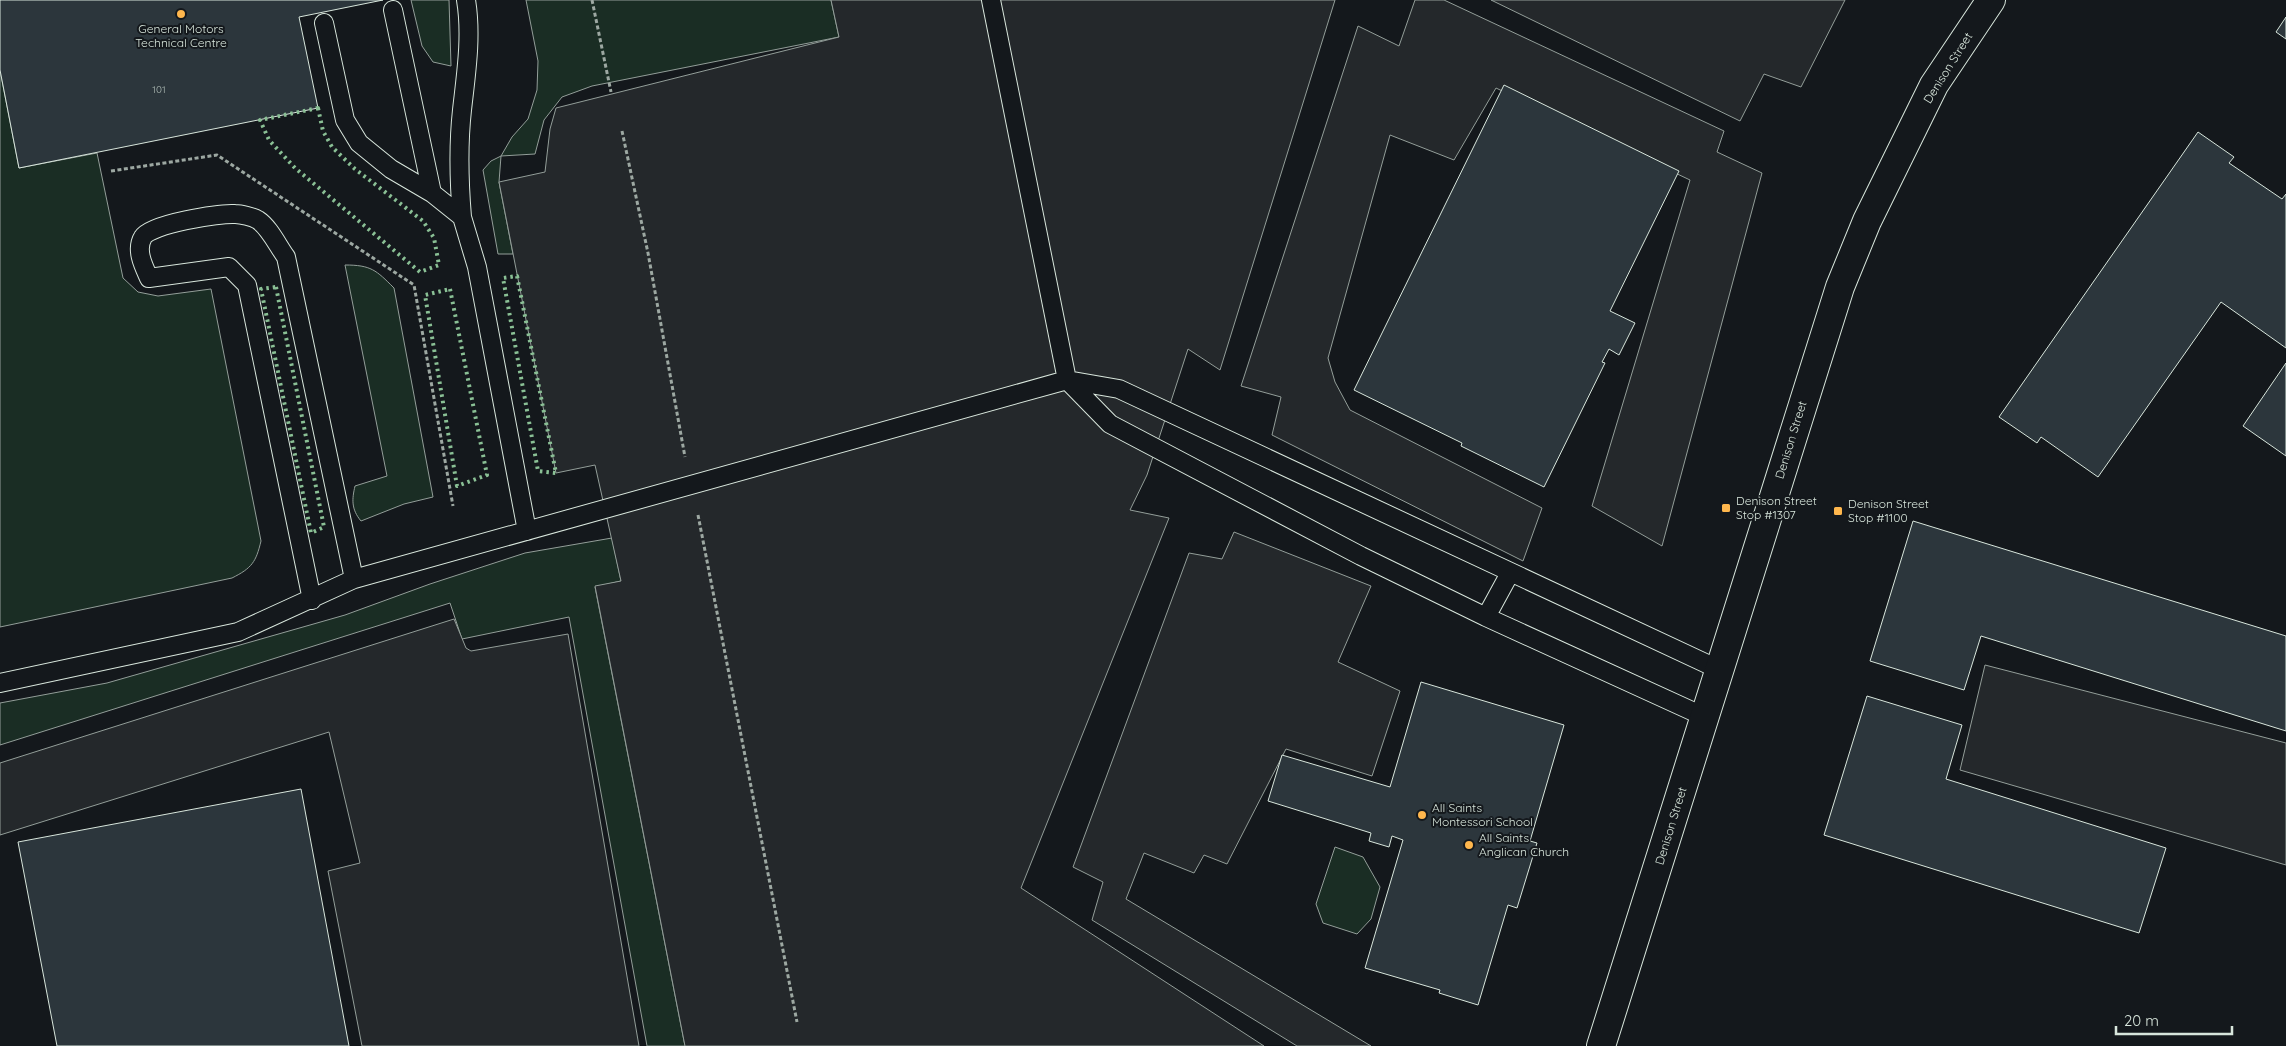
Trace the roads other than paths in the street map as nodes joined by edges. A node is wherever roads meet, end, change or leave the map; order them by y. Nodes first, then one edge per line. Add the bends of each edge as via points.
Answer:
1 (466, 0) edge
2 (991, 0) edge
3 (1991, 0) edge
4 (393, 10) dead end
5 (324, 22) dead end
6 (432, 193) junction
7 (462, 217) junction
8 (1067, 380) junction
9 (528, 532) junction
10 (1510, 574) junction
11 (354, 579) junction
12 (312, 600) junction
13 (1486, 617) junction
14 (1720, 670) junction
15 (0, 683) edge
16 (1705, 717) junction
17 (1601, 1046) edge

1 - 7 lane via 469,16 467,72 457,165
2 - 8 lane
3 - 14 main road, Denison Street via 1934,85 1840,287
4 - 6 lane
5 - 6 lane via 345,120 359,143 391,169
6 - 7 lane
7 - 9 lane via 478,267
8 - 9 lane
8 - 10 lane via 1119,389
8 - 13 lane via 1110,424 1361,556
9 - 11 lane
10 - 13 lane
10 - 14 lane
11 - 12 lane
11 - 12 lane via 286,257 258,220 235,214 151,230 143,237 140,249 149,278 229,267 247,285
12 - 15 lane via 238,632
13 - 16 lane
14 - 16 main road, Denison Street
16 - 17 main road, Denison Street

